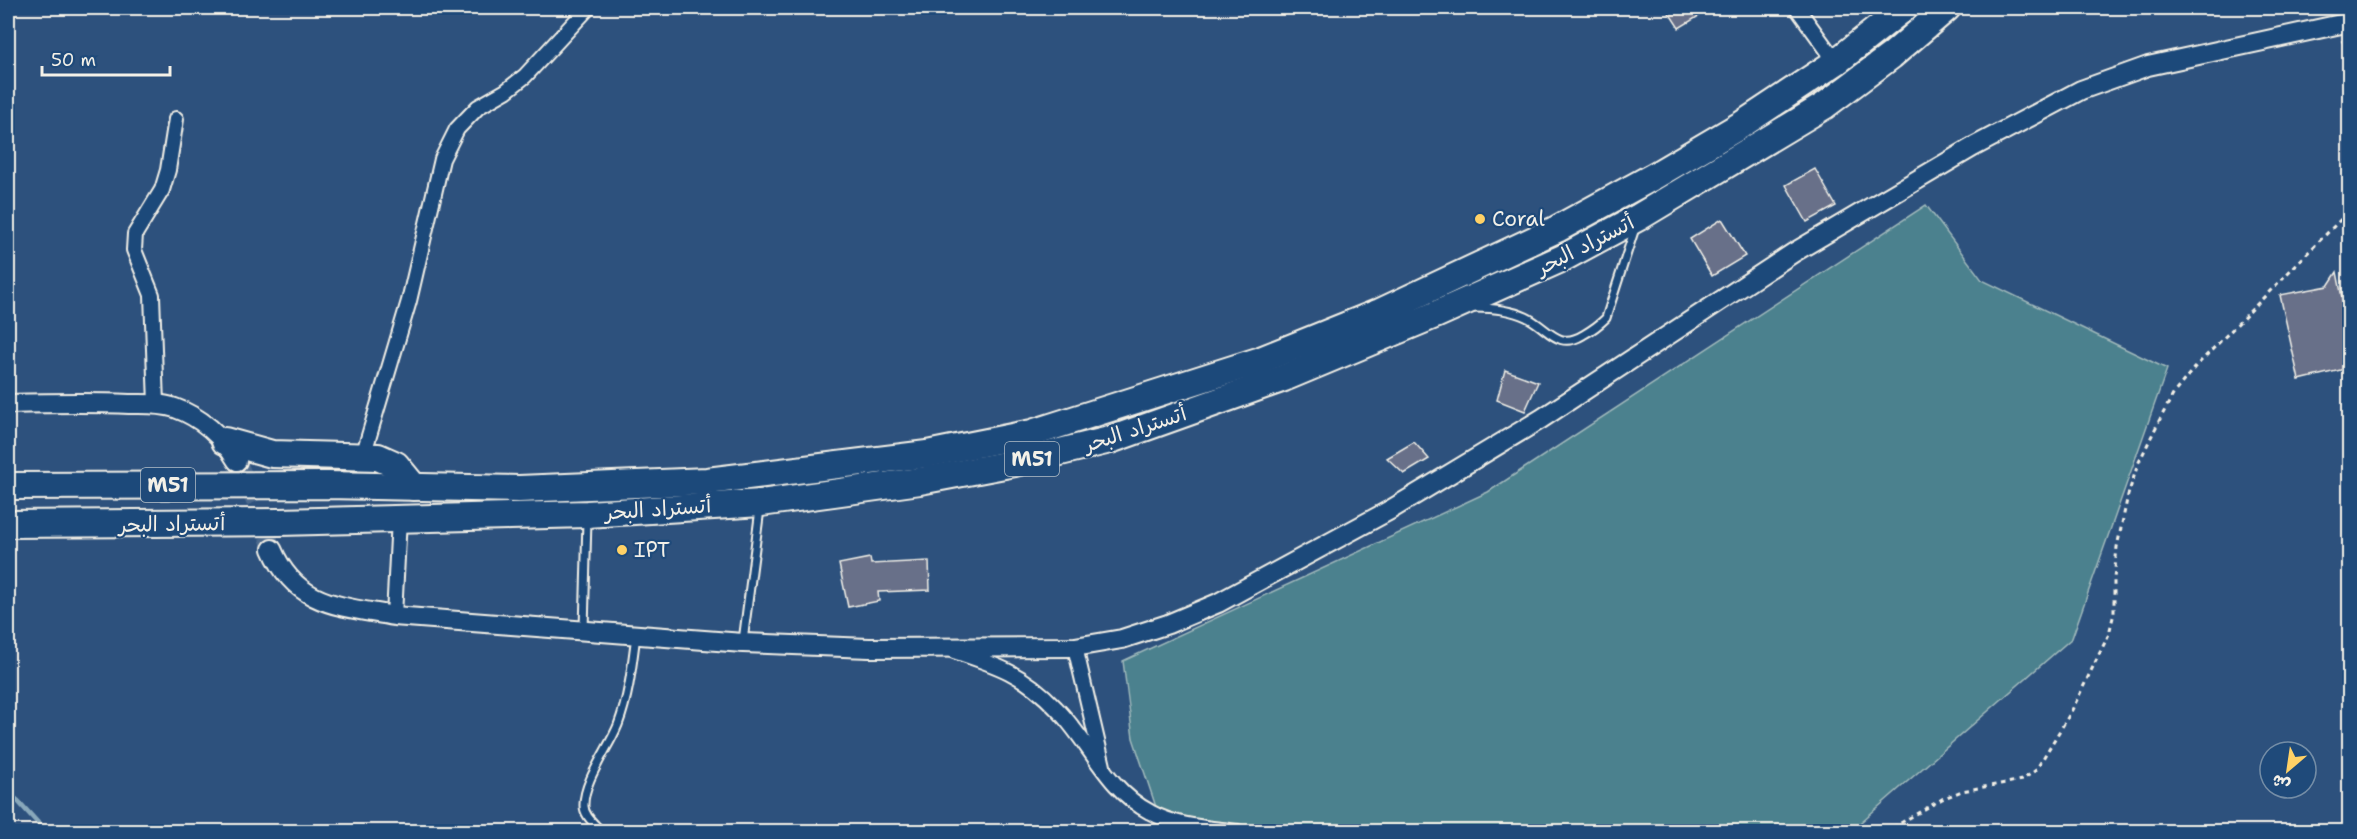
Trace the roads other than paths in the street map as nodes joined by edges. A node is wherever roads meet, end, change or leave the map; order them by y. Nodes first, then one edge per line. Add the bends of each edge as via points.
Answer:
1 (588, 8) edge
2 (1797, 8) edge
3 (1904, 8) edge
4 (1947, 8) edge
5 (2349, 22) edge
6 (1836, 62) junction
7 (176, 119) dead end
8 (1638, 217) junction
9 (1434, 315) junction
10 (8, 404) edge
11 (156, 404) junction
12 (231, 451) joint
13 (363, 456) junction
14 (8, 486) edge
15 (414, 487) junction
16 (760, 503) junction
17 (587, 514) junction
18 (399, 518) junction
19 (8, 524) edge
20 (272, 549) tunnel mouth
21 (394, 616) junction
22 (584, 631) junction
23 (636, 635) junction
24 (743, 644) junction
25 (1075, 646) junction
26 (941, 647) junction
27 (1105, 774) junction
28 (602, 831) edge
29 (1238, 831) edge

1 - 13 street via 525,76 478,107 457,129 442,159 410,301
2 - 6 street
3 - 6 highway, أتستراد البحر / M51
4 - 8 highway, أتستراد البحر / M51 via 1824,106
5 - 25 street via 2148,66 2081,90 1973,147 1793,253 1541,419 1390,510 1196,613 1122,639
6 - 15 highway, أتستراد البحر / M51 via 1656,175 1557,229 1380,312 1258,361 1032,433 927,454 707,481 519,489
7 - 11 street via 162,190 135,234 134,250 152,295
8 - 9 highway, أتستراد البحر / M51 via 1563,258
8 - 9 lane via 1606,318 1574,341 1562,340 1527,317 1499,310 1468,308
9 - 16 highway, أتستراد البحر / M51 via 1284,378 1110,440 920,481
10 - 11 street
11 - 12 street via 174,407 198,419
12 - 13 highway
13 - 15 highway via 396,465
14 - 15 highway, أتستراد البحر / M51
16 - 17 highway, أتستراد البحر / M51
16 - 24 lane
17 - 18 highway, أتستراد البحر / M51
17 - 22 lane
18 - 19 highway, أتستراد البحر / M51
18 - 21 street
20 - 21 street via 280,568 302,591 346,607
21 - 22 street
22 - 23 street
23 - 24 street
23 - 28 lane via 628,691 617,728 598,762 584,802 585,811
24 - 26 street
25 - 26 street
25 - 27 street
26 - 27 street via 1000,666 1031,684 1058,709
27 - 29 street via 1126,796 1157,816 1180,824

